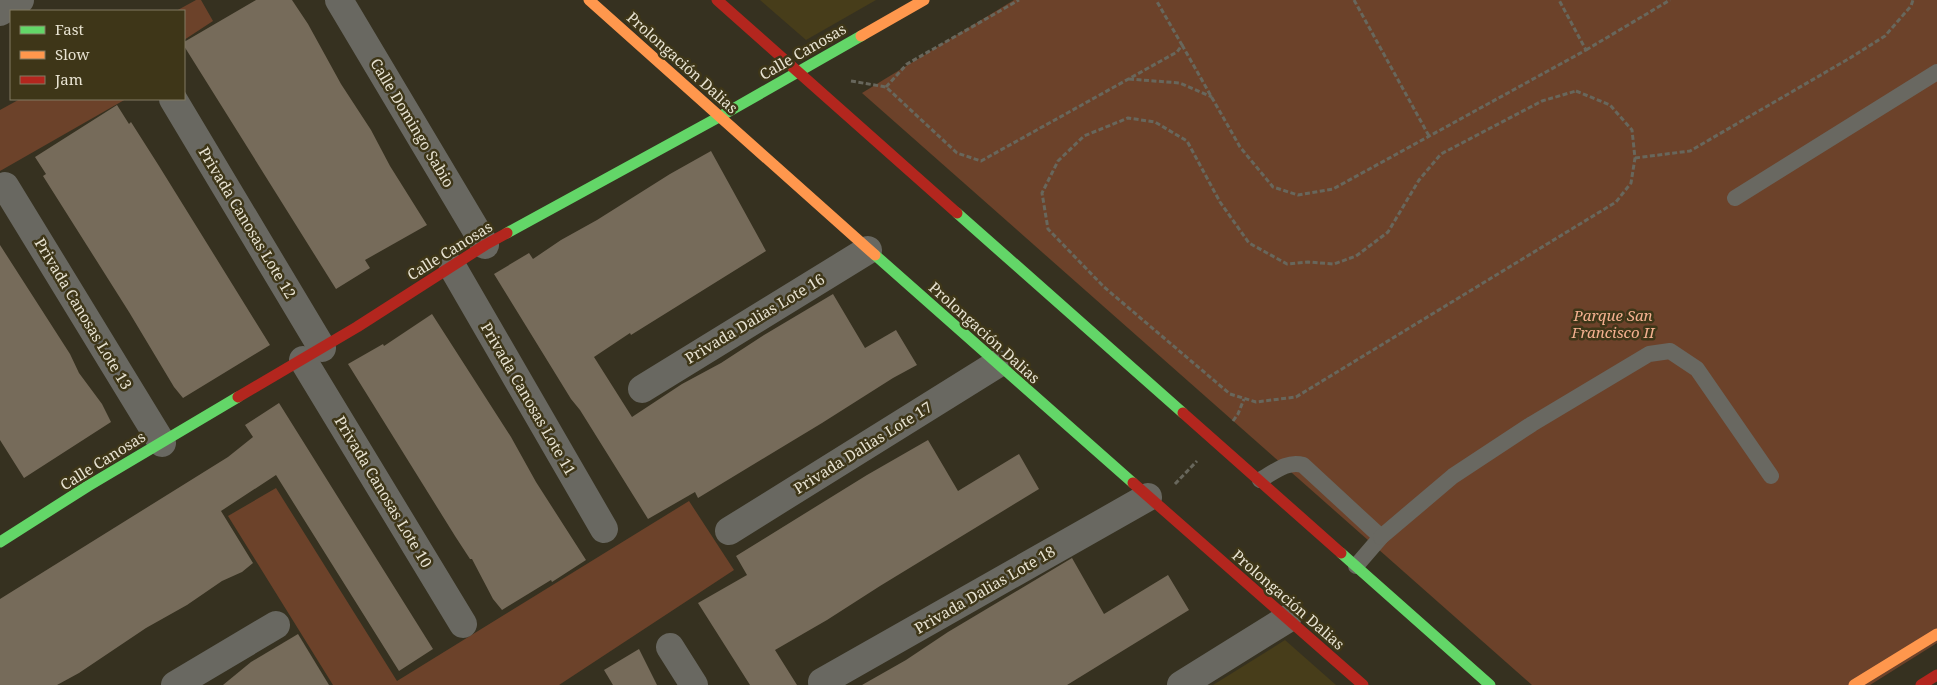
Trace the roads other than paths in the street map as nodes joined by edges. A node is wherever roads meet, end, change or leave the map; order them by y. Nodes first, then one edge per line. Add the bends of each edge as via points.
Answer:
1 (20, 0) edge
2 (339, 0) edge
3 (589, 0) edge
4 (717, 0) edge
5 (924, 0) edge
6 (0, 12) edge
7 (799, 71) junction
8 (1937, 72) edge
9 (174, 100) edge
10 (719, 117) junction
11 (5, 186) dead end
12 (1735, 198) dead end
13 (485, 245) junction
14 (868, 250) junction
15 (453, 268) junction
16 (312, 354) junction
17 (997, 364) junction
18 (642, 388) dead end
19 (162, 442) junction
20 (1771, 476) dead end
21 (1260, 480) junction
22 (1152, 500) junction
23 (604, 530) dead end
24 (729, 531) dead end
25 (2, 535) edge
26 (1381, 537) junction
27 (1356, 566) junction
28 (1287, 619) junction
29 (463, 624) dead end
30 (276, 625) dead end
31 (1937, 634) edge
32 (670, 647) dead end
33 (1937, 675) edge
34 (822, 682) dead end
35 (175, 685) edge
36 (694, 685) edge
37 (1181, 685) edge
38 (1363, 685) edge
39 (1490, 685) edge
40 (1854, 685) edge
41 (1921, 685) edge

1 - 6 street
2 - 13 street, Calle Domingo Sabio
3 - 10 main road, Prolongación Dalias
4 - 7 main road
5 - 7 main road, Calle Canosas
7 - 10 main road, Calle Canosas
7 - 21 main road
8 - 12 lane
9 - 16 street, Privada Canosas Lote 12
10 - 13 main road, Calle Canosas
10 - 14 main road, Prolongación Dalias
11 - 19 street, Privada Canosas Lote 13
13 - 15 main road, Calle Canosas
14 - 17 main road, Prolongación Dalias
14 - 18 street, Privada Dalias Lote 16
15 - 16 main road, Calle Canosas
15 - 23 street, Privada Canosas Lote 11
16 - 19 main road, Calle Canosas
16 - 29 street, Privada Canosas Lote 10
17 - 22 main road, Prolongación Dalias
17 - 24 street, Privada Dalias Lote 17
19 - 25 main road, Calle Canosas
20 - 26 lane via 1697,369 1670,351 1649,354 1452,476
21 - 26 lane via 1288,464 1303,465
21 - 27 main road
22 - 28 main road, Prolongación Dalias
22 - 34 street, Privada Dalias Lote 18
26 - 27 lane
27 - 39 main road
28 - 37 street
28 - 38 main road, Prolongación Dalias
30 - 35 street
31 - 40 main road
32 - 36 street
33 - 41 main road

